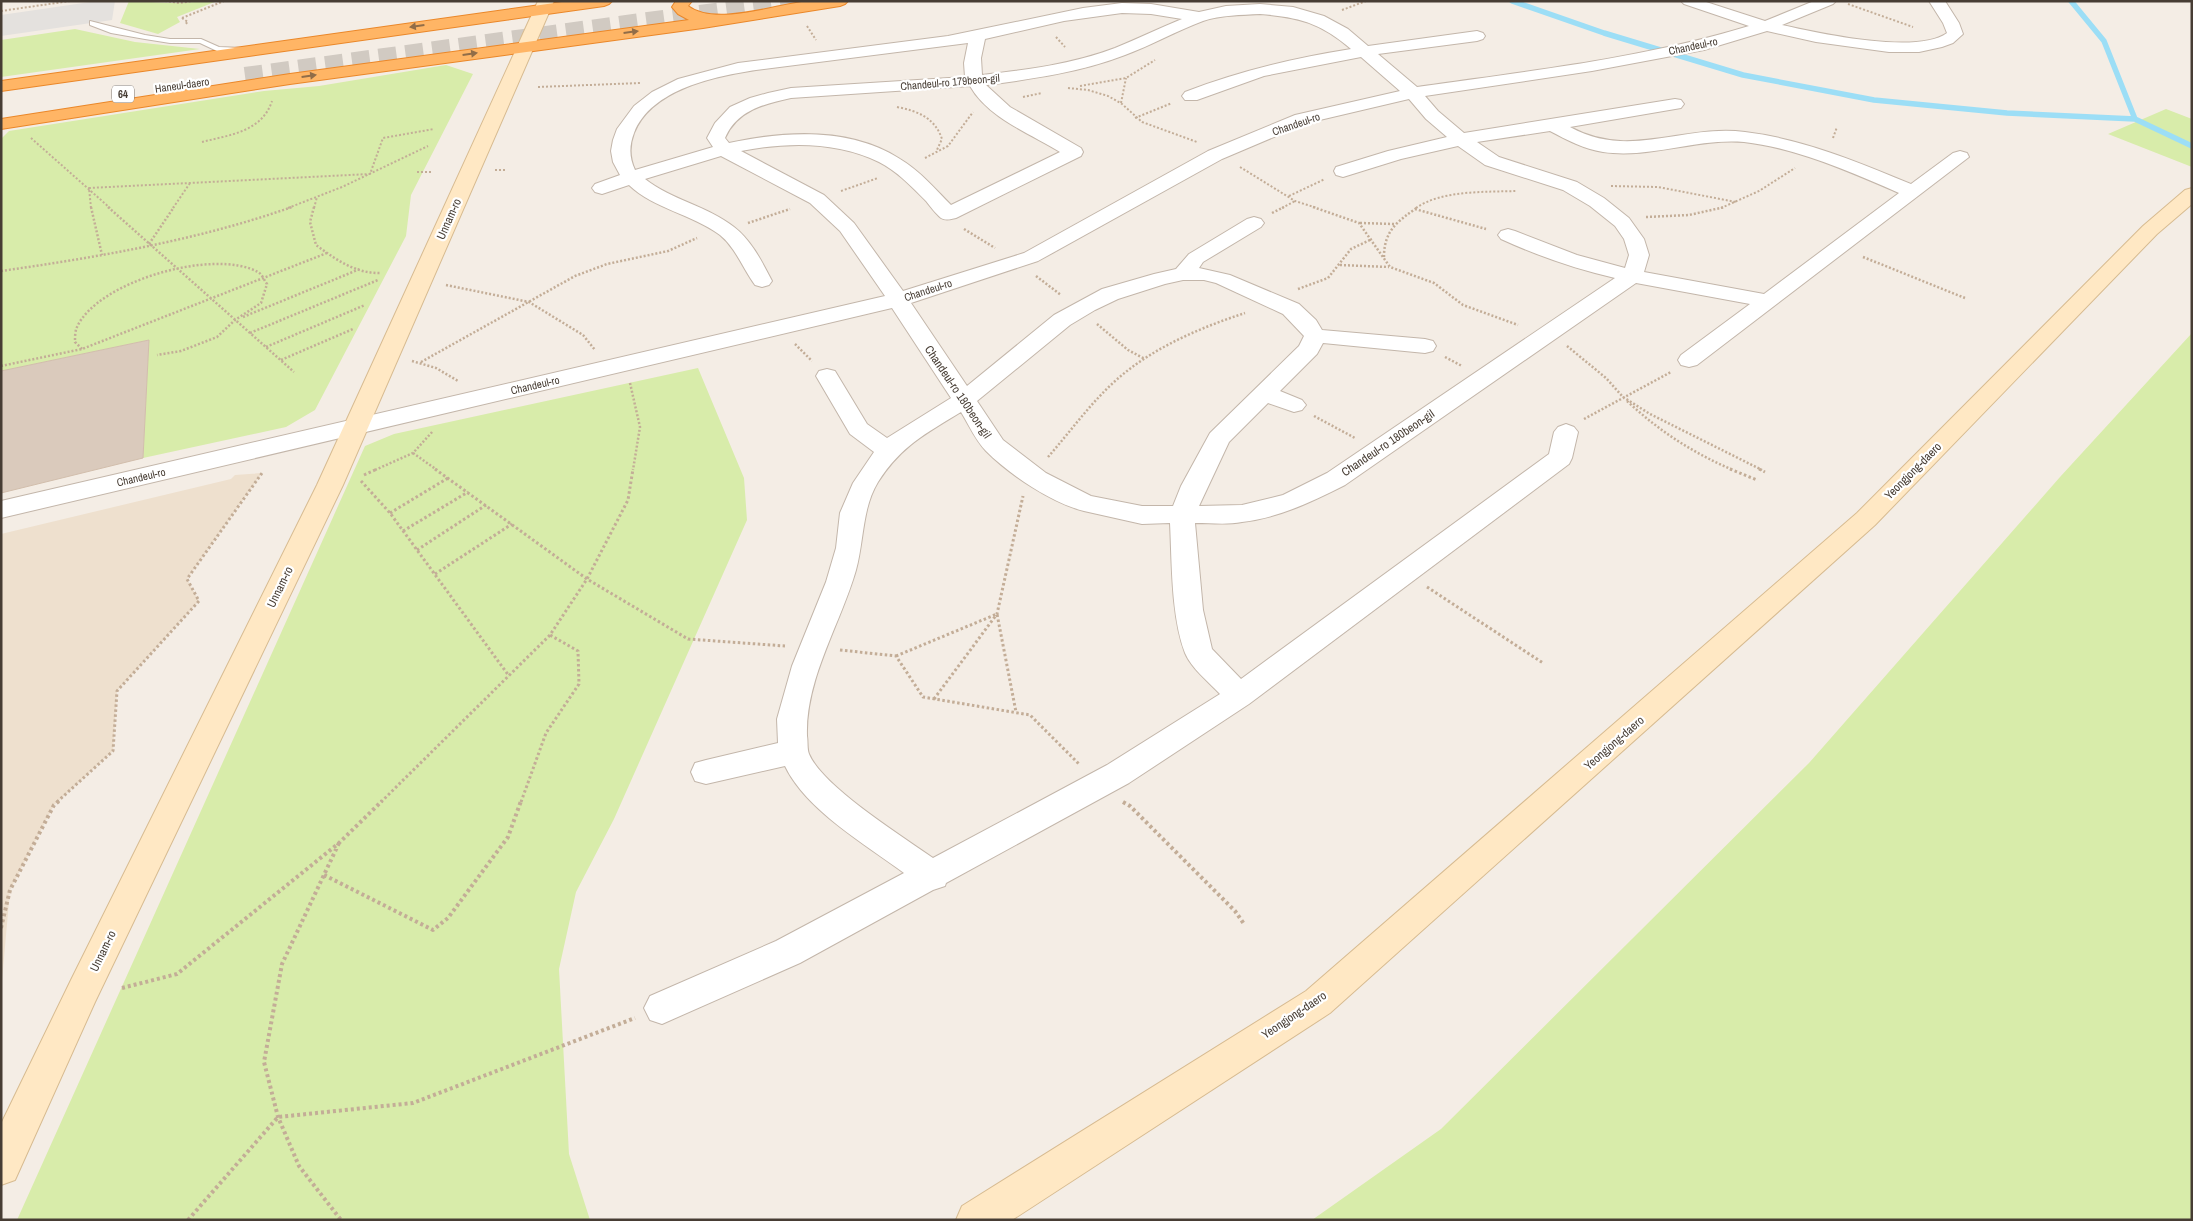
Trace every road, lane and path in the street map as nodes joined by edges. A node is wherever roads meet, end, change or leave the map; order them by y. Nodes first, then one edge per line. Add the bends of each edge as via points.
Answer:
1 (70, 1) edge
2 (165, 1) edge
3 (193, 1) edge
4 (224, 1) edge
5 (604, 1) edge
6 (684, 1) edge
7 (840, 1) edge
8 (1366, 1) edge
9 (1689, 1) edge
10 (1828, 1) edge
11 (1937, 1) edge
12 (1848, 4) dead end
13 (544, 5) edge
14 (1145, 5) edge
15 (1260, 5) edge
16 (20, 7) junction
17 (1, 11) edge
18 (18, 12) dead end
19 (1335, 12) dead end
20 (1199, 17) junction
21 (182, 18) dead end
22 (732, 18) junction
23 (804, 21) dead end
24 (93, 23) dead end
25 (1767, 26) junction
26 (1919, 29) dead end
27 (1051, 33) dead end
28 (978, 35) junction
29 (1478, 36) dead end
30 (820, 45) dead end
31 (526, 46) junction
32 (250, 50) junction
33 (1070, 52) dead end
34 (1363, 52) junction
35 (1159, 58) dead end
36 (231, 61) tunnel mouth
37 (1126, 78) junction
38 (975, 81) junction
39 (239, 82) junction
40 (644, 83) joint
41 (1, 86) edge
42 (538, 87) dead end
43 (666, 90) junction
44 (1050, 92) dead end
45 (1413, 93) junction
46 (1, 94) edge
47 (273, 95) dead end
48 (1191, 96) joint
49 (1022, 98) dead end
50 (1121, 103) junction
51 (1675, 104) dead end
52 (894, 106) dead end
53 (977, 107) dead end
54 (1, 112) edge
55 (1135, 118) junction
56 (1, 124) edge
57 (1553, 125) junction
58 (434, 129) dead end
59 (31, 138) dead end
60 (1460, 139) junction
61 (202, 142) dead end
62 (1200, 144) dead end
63 (428, 146) dead end
64 (724, 150) junction
65 (1074, 152) junction
66 (935, 153) junction
67 (1960, 157) dead end
68 (920, 161) dead end
69 (1092, 161) dead end
70 (1238, 166) dead end
71 (1799, 166) dead end
72 (1343, 171) joint
73 (417, 172) dead end
74 (432, 172) dead end
75 (370, 174) junction
76 (631, 178) junction
77 (878, 178) dead end
78 (190, 183) junction
79 (1609, 186) dead end
80 (89, 188) junction
81 (602, 188) dead end
82 (1518, 191) dead end
83 (1913, 192) junction
84 (835, 193) dead end
85 (2192, 194) edge
86 (1289, 196) junction
87 (317, 197) junction
88 (1737, 203) junction
89 (794, 207) dead end
90 (1414, 209) junction
91 (1638, 216) dead end
92 (951, 218) junction
93 (1254, 223) dead end
94 (1359, 223) junction
95 (1394, 224) junction
96 (726, 230) junction
97 (1508, 235) joint
98 (1372, 239) junction
99 (149, 244) junction
100 (1000, 251) dead end
101 (327, 253) junction
102 (102, 255) junction
103 (1859, 255) dead end
104 (1384, 258) junction
105 (1340, 265) junction
106 (1390, 267) junction
107 (1, 270) edge
108 (360, 270) junction
109 (381, 273) dead end
110 (1031, 273) dead end
111 (1183, 274) junction
112 (1633, 276) junction
113 (263, 279) junction
114 (378, 280) dead end
115 (762, 281) dead end
116 (446, 285) dead end
117 (1296, 289) dead end
118 (1063, 296) dead end
119 (1964, 298) dead end
120 (211, 299) junction
121 (897, 300) junction
122 (1767, 301) junction
123 (529, 302) junction
124 (365, 304) dead end
125 (1248, 312) dead end
126 (235, 320) junction
127 (1093, 321) dead end
128 (1518, 325) dead end
129 (352, 329) dead end
130 (250, 333) junction
131 (1315, 336) junction
132 (792, 340) dead end
133 (1566, 345) dead end
134 (1425, 346) joint
135 (266, 347) junction
136 (82, 349) junction
137 (596, 350) dead end
138 (157, 355) dead end
139 (1145, 359) junction
140 (281, 360) junction
141 (404, 360) dead end
142 (1689, 360) joint
143 (421, 362) junction
144 (1, 366) edge
145 (1465, 368) dead end
146 (294, 372) dead end
147 (827, 376) joint
148 (629, 379) dead end
149 (464, 386) dead end
150 (1266, 393) junction
151 (1623, 398) junction
152 (964, 400) junction
153 (1294, 404) joint
154 (356, 426) junction
155 (436, 428) dead end
156 (1566, 432) joint
157 (1358, 440) dead end
158 (888, 450) junction
159 (413, 453) junction
160 (1045, 460) dead end
161 (262, 472) dead end
162 (1765, 472) dead end
163 (448, 478) junction
164 (1757, 480) dead end
165 (1025, 488) dead end
166 (468, 492) junction
167 (486, 505) junction
168 (1, 510) edge
169 (390, 513) junction
170 (1182, 516) junction
171 (512, 524) junction
172 (403, 530) junction
173 (417, 550) junction
174 (435, 574) junction
175 (587, 579) junction
176 (1424, 585) dead end
177 (997, 614) junction
178 (550, 635) junction
179 (795, 647) dead end
180 (832, 649) dead end
181 (896, 656) junction
182 (1543, 663) dead end
183 (509, 676) junction
184 (1239, 696) junction
185 (934, 699) junction
186 (1016, 712) junction
187 (793, 752) junction
188 (1086, 771) dead end
189 (706, 772) dead end
190 (1114, 798) dead end
191 (339, 842) junction
192 (324, 875) junction
193 (933, 876) junction
194 (1244, 924) dead end
195 (1, 928) edge
196 (122, 988) dead end
197 (662, 1008) joint
198 (278, 1117) junction
199 (1, 1166) edge
200 (188, 1220) edge
201 (341, 1220) edge
202 (976, 1220) edge

1 - 16 path
2 - 3 path
4 - 21 path
5 - 13 highway
6 - 22 highway via 680,7 693,17
7 - 22 highway
8 - 19 path
9 - 25 street
10 - 25 street, Chandeul-ro
11 - 25 street via 1955,34 1943,42 1920,46 1856,44
12 - 26 path
13 - 31 street, Unnam-ro
13 -> 32 highway
14 - 20 street
14 - 28 street via 1100,10
15 - 20 street, Chandeul-ro 179beon-gil
15 - 34 street, Chandeul-ro 179beon-gil via 1318,19 1342,32
16 - 17 path
16 - 18 path
20 - 38 street, Chandeul-ro 179beon-gil via 1152,39 1081,63 1027,75
31 -> 22 highway
23 - 30 path
24 - 32 lane via 145,37 201,41 217,49
25 - 45 street, Chandeul-ro via 1704,45
27 - 33 path
28 - 38 street via 972,65
28 - 43 street via 878,51 759,63
29 - 34 street
39 -> 31 highway
31 - 154 street, Unnam-ro
32 - 39 highway via 274,52 283,58 284,65 264,79
32 - 41 highway
34 - 45 street, Chandeul-ro 179beon-gil
34 - 48 street via 1280,67
35 - 37 path
36 - 46 highway, Haneul-daero / 64
37 - 50 path
37 - 50 path via 1068,88 1108,96
38 - 64 street, Chandeul-ro 179beon-gil via 791,93 762,99 737,110 721,124 716,138
38 - 65 street via 1000,108
39 - 54 highway, Haneul-daero / 64
39 - 56 highway
40 - 42 path
40 - 43 street
43 - 76 street via 633,119 624,133 622,161
44 - 49 path
45 - 60 street
45 - 121 street, Chandeul-ro via 1301,119 1215,156 1031,257
47 - 61 path via 271,109 262,121 241,131
48 - 55 path
50 - 55 path
51 - 57 street
52 - 66 path via 915,111 935,123 942,140
53 - 66 path via 948,146
55 - 62 path
57 - 60 street
57 - 83 street via 1588,143 1622,149 1707,136 1746,138 1819,156
58 - 75 path via 383,138
59 - 80 path
60 - 72 street via 1377,158
60 - 112 street via 1492,161 1570,186 1622,222 1634,238 1639,255
63 - 75 path
64 - 76 street
64 - 92 street via 768,141 802,140 837,142 865,150 887,159 915,180
64 - 121 street via 817,200 847,227
65 - 69 street
65 - 92 street
66 - 68 path
67 - 83 street
70 - 86 path
71 - 88 path via 1759,193
72 - 86 path
73 - 74 path
75 - 78 path
75 - 87 path
76 - 81 street
76 - 96 street
77 - 84 path
78 - 80 path
78 - 99 path
79 - 88 path via 1697,192
80 - 99 path
80 - 102 path
82 - 90 path via 1446,196 1426,201
83 - 122 street
85 - 202 street, Yeongjong-daero via 2150,230 1866,519 1318,1002
86 - 94 path via 1295,201
87 - 99 path via 254,219
87 - 101 path via 310,222 316,245
88 - 91 path via 1690,216
89 - 96 path
90 - 95 path
90 - 97 path
92 - 100 path
93 - 111 street via 1196,258
94 - 95 path
94 - 98 path
95 - 104 path via 1384,244
96 - 115 street via 746,252
96 - 123 path via 687,240 668,251 607,264 575,276
97 - 112 street via 1534,248
98 - 104 path
98 - 105 path via 1351,250
99 - 102 path
99 - 120 path
101 - 108 path
101 - 113 path
102 - 107 path
103 - 119 path
104 - 106 path
105 - 106 path
105 - 117 path via 1328,278
106 - 128 path via 1434,283 1463,305
108 - 109 path via 372,275
108 - 126 path
110 - 118 path
111 - 131 street via 1204,274 1258,293 1291,309 1308,324
111 - 152 street via 1138,284 1087,305 1062,320
112 - 122 street
112 - 170 street, Chandeul-ro 180beon-gil via 1336,479 1292,502 1242,514
113 - 120 path
113 - 126 path via 267,284 261,303
113 - 136 path via 259,272 240,265 184,267 153,274 101,300 85,316 76,327 75,342
114 - 130 path
116 - 123 path
120 - 126 path
120 - 136 path
121 - 152 street, Chandeul-ro 180beon-gil
121 - 154 street, Chandeul-ro
122 - 142 street
123 - 137 path via 583,335
123 - 143 path
124 - 135 path
125 - 139 path
126 - 130 path
126 - 138 path via 217,337 181,351
127 - 139 path via 1128,350
129 - 140 path
130 - 135 path
131 - 134 street
131 - 150 street via 1309,349
132 - 147 path
133 - 151 path via 1606,378
134 - 145 path
135 - 140 path
136 - 144 path
139 - 160 path via 1114,382
140 - 146 path
141 - 143 path
142 - 151 path via 1654,384
143 - 149 path via 448,373
147 - 158 street via 858,429
148 - 175 path via 640,426 628,500
150 - 153 street
150 - 170 street via 1219,438
151 - 156 path via 1602,406
151 - 162 path
151 - 164 path via 1681,446
152 - 158 street
152 - 170 street, Chandeul-ro 180beon-gil via 994,445 1036,479 1084,503 1142,516
153 - 157 path
154 - 168 street, Chandeul-ro
154 - 199 street, Unnam-ro
155 - 159 path
156 - 184 street via 1560,458
158 - 187 street via 866,483 853,512 849,548 839,582 806,666 792,719
159 - 163 path
159 - 169 path via 358,477
161 - 195 path via 187,579 199,601 117,691 113,751 54,805 10,890
163 - 166 path
163 - 169 path
165 - 177 path
166 - 167 path
166 - 172 path
167 - 171 path
167 - 173 path
169 - 172 path
170 - 184 street via 1189,610 1199,653
171 - 174 path
171 - 175 path
172 - 173 path
173 - 174 path
174 - 183 path
175 - 178 path
175 - 179 path via 688,639
176 - 182 path
177 - 181 path
177 - 185 path
177 - 186 path
178 - 183 path
178 - 192 path via 578,651 579,684 546,733 508,837 448,918 433,930
180 - 181 path
181 - 185 path via 923,697
183 - 191 path
184 - 193 street via 1118,774
185 - 186 path
186 - 188 path via 1030,715
187 - 189 street
187 - 193 street via 803,772 827,798
190 - 194 path via 1130,806
191 - 192 path
191 - 196 path via 177,974
192 - 198 path via 282,964 264,1062
193 - 197 street via 788,952
197 - 198 path via 413,1103
198 - 200 path
198 - 201 path via 299,1166

